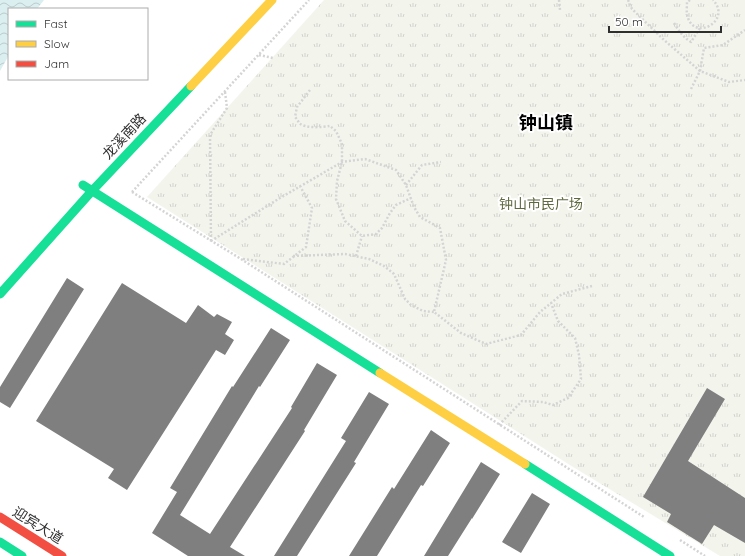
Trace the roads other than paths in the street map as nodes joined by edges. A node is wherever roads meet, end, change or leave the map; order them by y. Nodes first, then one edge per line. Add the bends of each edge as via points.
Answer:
1 (272, 0) edge
2 (83, 185) dead end
3 (92, 191) junction
4 (0, 294) edge
5 (0, 517) edge
6 (0, 542) edge
7 (22, 556) edge
8 (62, 556) edge
9 (670, 556) edge

1 - 3 street, 龙溪南路
2 - 3 street
3 - 4 street, 龙溪南路
3 - 9 street
5 - 8 street, 迎宾大道
6 - 7 street

